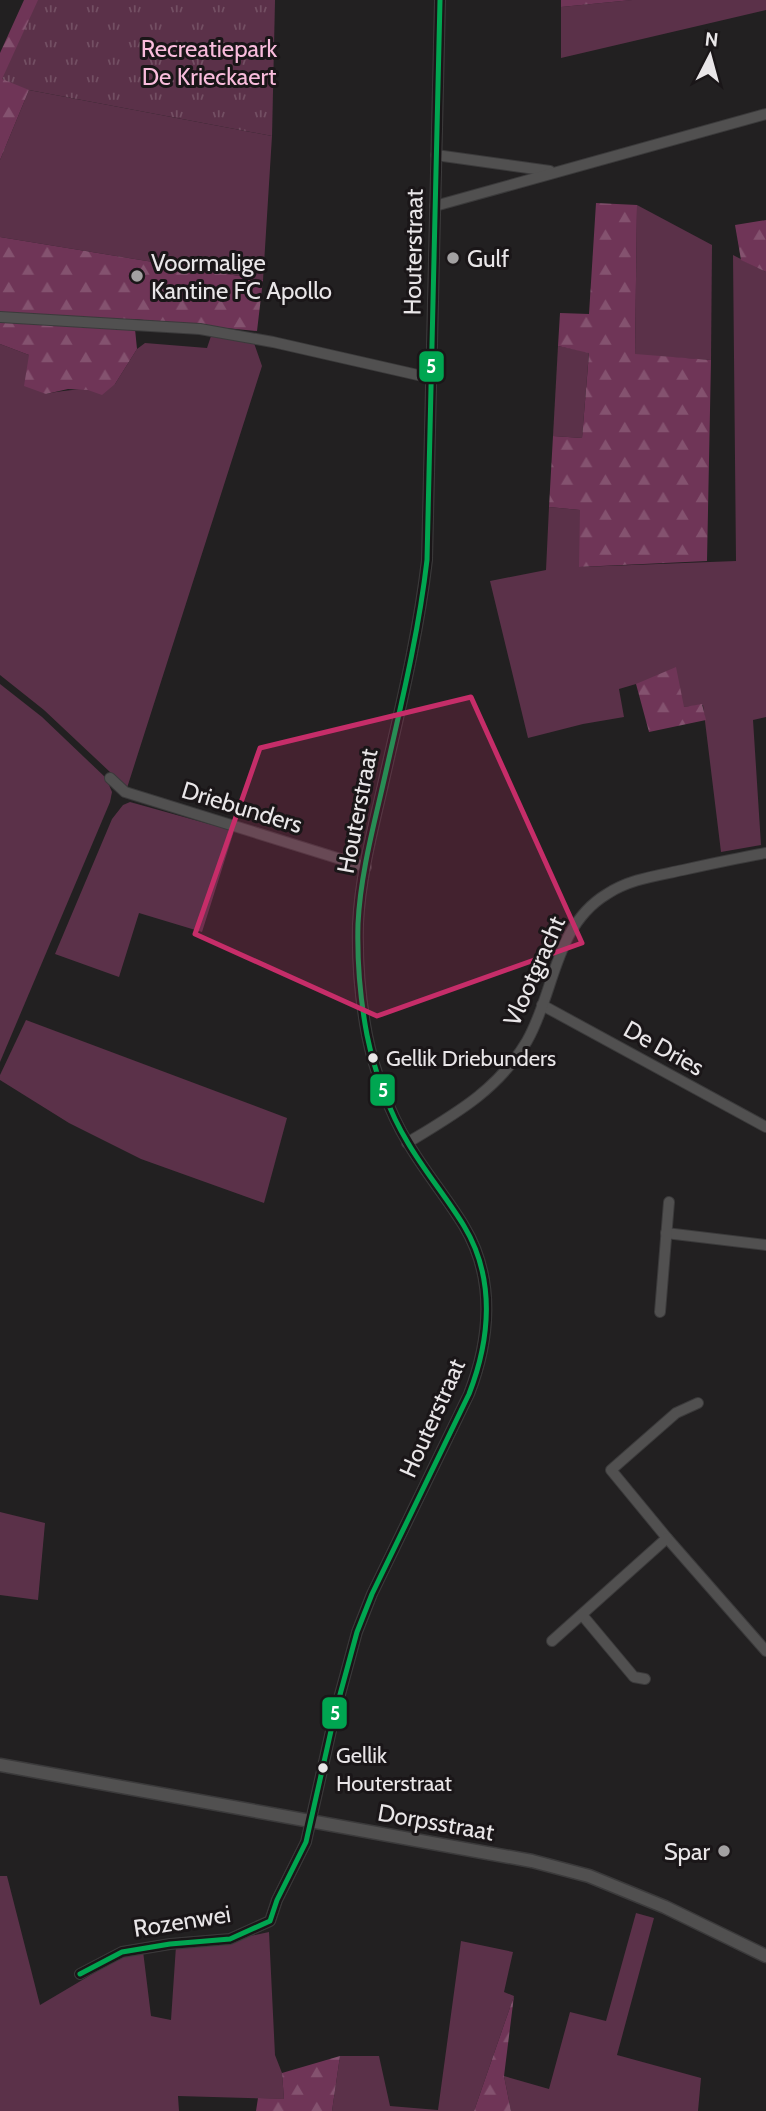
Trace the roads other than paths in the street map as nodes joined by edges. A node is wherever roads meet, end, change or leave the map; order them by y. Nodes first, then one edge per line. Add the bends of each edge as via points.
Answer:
1 (440, 0) edge
2 (766, 114) edge
3 (436, 155) junction
4 (554, 172) junction
5 (435, 206) junction
6 (0, 317) edge
7 (431, 378) junction
8 (110, 778) dead end
9 (766, 853) edge
10 (366, 867) junction
11 (542, 1005) junction
12 (766, 1127) edge
13 (407, 1143) junction
14 (669, 1202) dead end
15 (667, 1233) junction
16 (766, 1245) edge
17 (660, 1312) dead end
18 (698, 1403) dead end
19 (667, 1538) junction
20 (583, 1616) junction
21 (552, 1641) dead end
22 (766, 1651) edge
23 (645, 1679) dead end
24 (0, 1765) edge
25 (312, 1821) junction
26 (766, 1956) edge
27 (80, 1974) dead end

1 - 3 street, Houterstraat
2 - 4 street
3 - 4 street
3 - 5 street, Houterstraat
4 - 5 street
5 - 7 street, Houterstraat
6 - 7 street via 200,329
7 - 10 street, Houterstraat via 423,600
8 - 10 street, Driebunders via 125,792
9 - 11 street, Vlootgracht via 634,880 606,894 578,919 564,943
10 - 13 street, Houterstraat via 358,977 367,1037
11 - 12 street, De Dries
11 - 13 street, Vlootgracht via 528,1038 488,1090
13 - 25 street, Houterstraat via 466,1230 478,1259 488,1306 486,1339 469,1394 357,1632
14 - 15 street
15 - 16 street
15 - 17 street
18 - 19 street via 676,1413 611,1470
19 - 20 street
19 - 22 street
20 - 21 street
20 - 23 street via 634,1677
24 - 25 street, Dorpsstraat
25 - 26 street, Dorpsstraat via 532,1861 589,1876
25 - 27 street, Rozenwei via 270,1921 230,1939 122,1952

